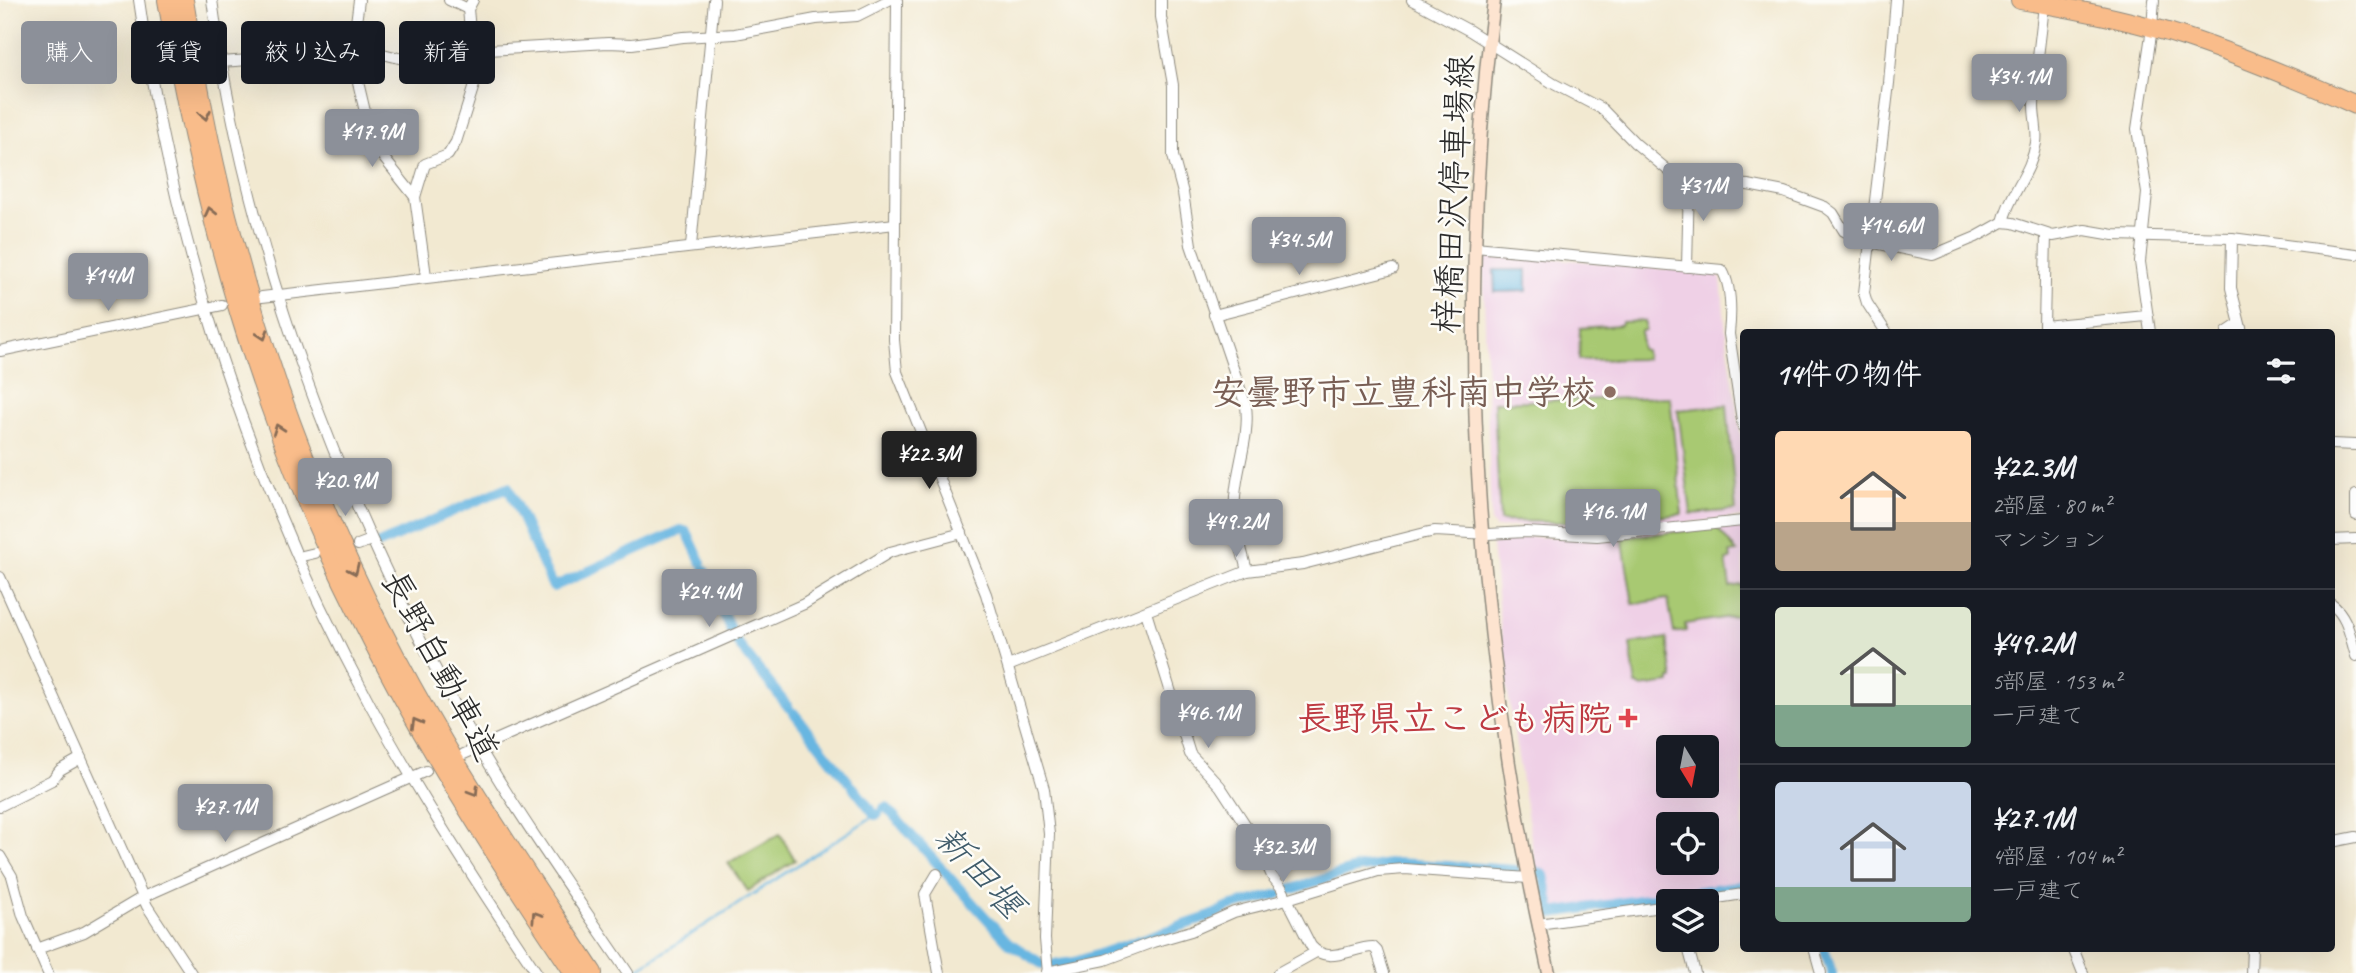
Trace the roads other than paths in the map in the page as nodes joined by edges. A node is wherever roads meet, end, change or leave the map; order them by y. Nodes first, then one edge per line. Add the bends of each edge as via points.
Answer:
1 (139, 0) edge
2 (167, 0) edge
3 (184, 0) edge
4 (212, 0) edge
5 (359, 0) edge
6 (449, 0) edge
7 (714, 0) edge
8 (889, 0) edge
9 (897, 0) edge
10 (1161, 0) edge
11 (1412, 0) edge
12 (1494, 0) edge
13 (1896, 0) edge
14 (2020, 0) edge
15 (2154, 0) edge
16 (470, 4) edge
17 (2044, 4) junction
18 (142, 21) edge
19 (215, 21) edge
20 (356, 21) edge
21 (2152, 28) junction
22 (711, 36) junction
23 (1489, 42) junction
24 (495, 50) edge
25 (152, 84) edge
26 (227, 84) edge
27 (362, 84) edge
28 (474, 84) edge
29 (2356, 105) edge
30 (1689, 180) junction
31 (415, 197) junction
32 (2003, 222) junction
33 (895, 224) junction
34 (2046, 235) junction
35 (2143, 235) junction
36 (2232, 238) junction
37 (1870, 242) junction
38 (691, 246) junction
39 (1475, 247) junction
40 (2356, 254) edge
41 (1687, 267) junction
42 (1393, 270) dead end
43 (426, 276) junction
44 (278, 293) junction
45 (262, 297) dead end
46 (222, 305) dead end
47 (206, 309) junction
48 (1213, 315) junction
49 (2146, 316) junction
50 (2241, 328) edge
51 (1884, 329) edge
52 (2149, 329) edge
53 (0, 351) edge
54 (1740, 406) edge
55 (2335, 444) edge
56 (2356, 445) edge
57 (2356, 495) edge
58 (2356, 515) edge
59 (1740, 521) edge
60 (962, 533) junction
61 (1481, 534) junction
62 (2356, 539) edge
63 (371, 540) junction
64 (2335, 540) edge
65 (358, 545) dead end
66 (315, 553) dead end
67 (298, 557) junction
68 (1247, 571) junction
69 (0, 577) edge
70 (2335, 607) edge
71 (1146, 612) junction
72 (2353, 635) edge
73 (2356, 656) edge
74 (1008, 666) junction
75 (479, 746) junction
76 (464, 754) dead end
77 (81, 758) junction
78 (426, 771) dead end
79 (411, 778) junction
80 (0, 806) edge
81 (2356, 837) edge
82 (2335, 841) edge
83 (0, 856) edge
84 (937, 874) dead end
85 (1528, 878) junction
86 (1740, 894) edge
87 (143, 897) junction
88 (1719, 898) edge
89 (1287, 899) junction
90 (1656, 908) edge
91 (1538, 924) junction
92 (37, 949) junction
93 (1316, 952) junction
94 (1689, 952) edge
95 (1815, 952) edge
96 (2075, 952) edge
97 (2252, 952) edge
98 (1048, 972) edge
99 (48, 973) edge
100 (191, 973) edge
101 (537, 973) edge
102 (574, 973) edge
103 (593, 973) edge
104 (628, 973) edge
105 (939, 973) edge
106 (1278, 973) edge
107 (1384, 973) edge
108 (1549, 973) edge
109 (1695, 973) edge
110 (1821, 973) edge
111 (2083, 973) edge
112 (2251, 973) edge

1 - 18 street
102 -> 2 highway, 長野自動車道 via 430,749 324,540 266,394 219,245
3 -> 103 highway, 長野自動車道 via 234,242 280,390 313,476 371,604 444,743
4 - 19 street
5 - 20 street
6 - 16 street
7 - 22 street
8 - 22 street via 857,16
9 - 33 street
10 - 48 street via 1173,85 1173,156 1195,262
11 - 23 street
12 - 23 main road, 梓橋田沢停車場線
13 - 37 street
14 - 17 highway
15 - 21 street
17 - 21 highway
17 - 32 street via 2034,107 2037,141
21 - 29 highway via 2231,54
21 - 35 street via 2137,129 2147,193
22 - 24 street
22 - 38 street
23 - 30 street via 1602,109 1655,160
23 - 39 main road, 梓橋田沢停車場線
25 - 47 street via 174,192
26 - 44 street
27 - 31 street via 375,147
28 - 31 street via 456,142 448,155 425,164
30 - 37 street via 1784,192 1825,207 1844,231
30 - 41 street
31 - 43 street
32 - 34 street
32 - 37 street via 1933,255
33 - 38 street
33 - 60 street via 897,373
34 - 35 street via 2085,230
34 - 49 street via 2044,326
35 - 36 street
35 - 49 street via 2140,262
36 - 40 street
36 - 50 street via 2231,288
37 - 51 street via 1864,293
38 - 43 street
39 - 41 street
39 - 61 main road, 梓橋田沢停車場線 via 1474,402
41 - 54 street via 1722,270 1726,277
42 - 48 street
43 - 44 street
44 - 45 street
44 - 63 street via 330,443
46 - 47 street
47 - 53 street
47 - 67 street via 254,453
48 - 68 street via 1246,406 1248,422 1234,498 1235,525
49 - 52 street
55 - 56 street
57 - 58 street
59 - 61 street via 1597,536
60 - 74 street
60 - 75 street via 890,552 804,604
61 - 68 street via 1425,533 1303,564
61 - 85 main road, 梓橋田沢停車場線 via 1498,694
62 - 64 street
63 - 65 street
63 - 75 street
66 - 67 street
67 - 79 street via 335,638
68 - 71 street
69 - 77 street
70 - 72 street
71 - 74 street
71 - 89 street via 1190,754 1220,786
72 - 73 street
74 - 98 street via 1048,812
75 - 76 street
75 - 104 street
77 - 80 street via 51,780
77 - 87 street
78 - 79 street
79 - 87 street
79 - 101 street
81 - 82 street
83 - 92 street via 12,876
84 - 105 street via 925,894
85 - 89 street via 1390,869
85 - 91 main road, 梓橋田沢停車場線
86 - 88 street
87 - 92 street via 83,932
87 - 100 street
89 - 93 street
89 - 98 street via 1234,912 1105,960
90 - 91 street
91 - 108 main road, 梓橋田沢停車場線
92 - 99 street
93 - 106 street
93 - 107 street via 1335,956 1373,947
94 - 109 street
95 - 110 street
96 - 111 street
97 - 112 street

